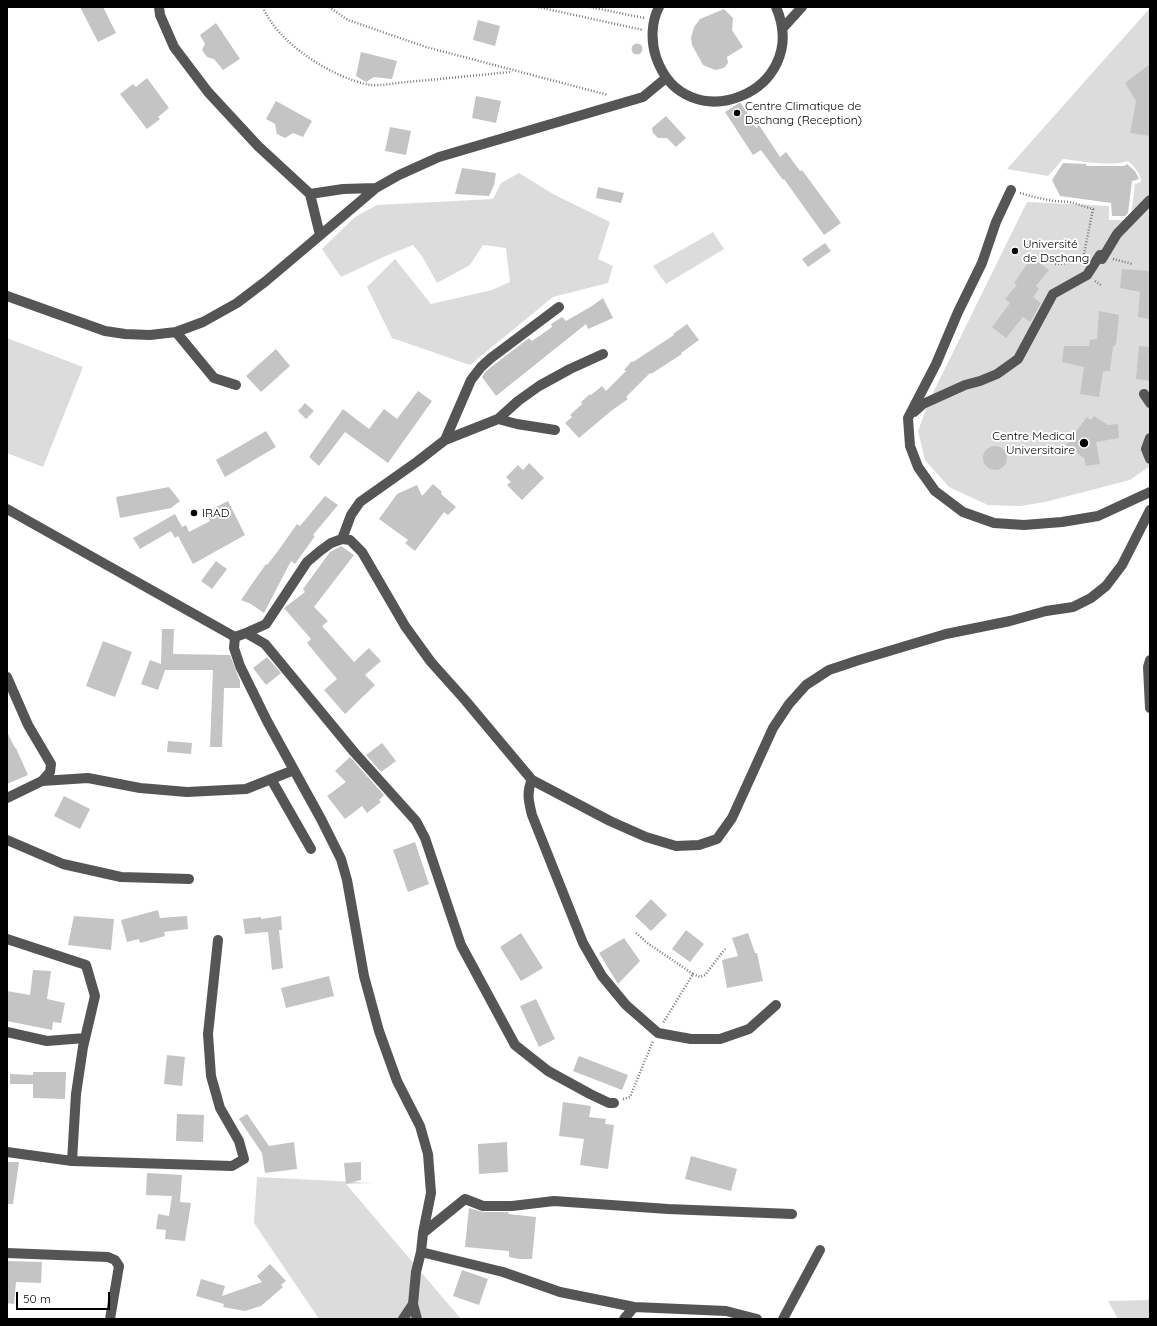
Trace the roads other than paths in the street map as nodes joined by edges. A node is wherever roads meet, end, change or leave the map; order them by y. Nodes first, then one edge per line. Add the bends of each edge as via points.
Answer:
1 (159, 7) edge
2 (659, 7) edge
3 (776, 7) edge
4 (802, 7) edge
5 (782, 29) junction
6 (666, 78) junction
7 (376, 188) junction
8 (1011, 190) road end
9 (310, 194) junction
10 (1150, 200) edge
11 (320, 235) junction
12 (7, 296) edge
13 (559, 307) dead end
14 (176, 332) junction
15 (603, 354) dead end
16 (236, 385) dead end
17 (908, 418) junction
18 (498, 419) junction
19 (555, 430) dead end
20 (1150, 438) edge
21 (445, 440) junction
22 (1150, 459) edge
23 (1150, 492) edge
24 (7, 509) edge
25 (1150, 510) edge
26 (342, 539) junction
27 (246, 633) junction
28 (234, 637) junction
29 (1150, 660) edge
30 (7, 677) edge
31 (1150, 708) edge
32 (294, 770) junction
33 (271, 779) junction
34 (532, 780) junction
35 (42, 781) junction
36 (7, 798) edge
37 (7, 840) edge
38 (311, 848) dead end
39 (189, 879) dead end
40 (7, 939) edge
41 (218, 940) dead end
42 (776, 1004) dead end
43 (7, 1032) edge
44 (85, 1038) junction
45 (614, 1103) road end
46 (7, 1152) edge
47 (72, 1161) junction
48 (792, 1214) dead end
49 (423, 1233) junction
50 (820, 1250) dead end
51 (421, 1252) junction
52 (7, 1253) edge
53 (412, 1304) junction
54 (634, 1307) junction
55 (110, 1319) edge
56 (403, 1319) edge
57 (417, 1319) edge
58 (624, 1319) edge
59 (757, 1319) edge
60 (783, 1319) edge

1 - 9 street via 174,47 208,92 258,146
2 - 6 street via 652,32 653,47
3 - 5 street
4 - 5 street
5 - 6 street via 783,42 779,58 771,73 759,86 744,95 728,101 694,98 680,91
6 - 7 street via 643,97 439,157
7 - 9 street
7 - 11 street
8 - 17 street via 996,222 982,263 936,364
9 - 11 street
10 - 17 street via 1116,234 1102,259 1100,255 1086,275 1053,294 1018,359 996,374 923,404
11 - 14 street via 237,303 203,322
12 - 14 street via 105,331 150,335
13 - 21 street via 481,367 472,380
14 - 16 street via 214,378
15 - 18 street via 539,386
17 - 23 street via 910,446 918,466 934,490 963,512 994,523 1024,525 1098,516
18 - 19 street
18 - 21 street
20 - 22 street via 1146,449
21 - 26 street via 360,502 350,515
24 - 28 street
25 - 34 street via 1122,565 1106,586 1091,598 1073,607 946,634 859,660 829,670 806,685 773,728 732,818 717,839 699,845 676,846 654,839 610,821
26 - 27 street via 331,543 307,562 266,624
26 - 34 street via 350,540 362,552 405,626 431,662
27 - 28 street
27 - 45 street via 265,644 354,752 416,821 425,838 461,945 515,1045 548,1071 601,1100
28 - 32 street via 234,648 240,666
29 - 31 street
30 - 35 street via 28,725 51,764 50,772
32 - 33 street
32 - 49 street via 341,859 364,976 379,1031 397,1081 420,1126 428,1154 431,1193
33 - 35 street via 246,789 187,792 140,788 88,778
33 - 38 street
34 - 42 street via 528,800 532,815 583,943 602,976 626,1005 658,1033 691,1039 720,1039 749,1029
35 - 36 street
37 - 39 street via 63,864 121,877
40 - 44 street via 86,965 95,996
41 - 47 street via 208,1034 211,1076 220,1108 239,1141 244,1159 232,1166
43 - 44 street via 47,1042
44 - 47 street via 76,1094
46 - 47 street
48 - 49 street via 554,1201 512,1206 483,1206 465,1199
49 - 51 street
50 - 60 street
51 - 53 street
51 - 54 street via 503,1272 560,1292
52 - 55 street via 108,1257 115,1260 119,1266
53 - 56 street
53 - 57 street
54 - 58 street
54 - 59 street via 726,1311

